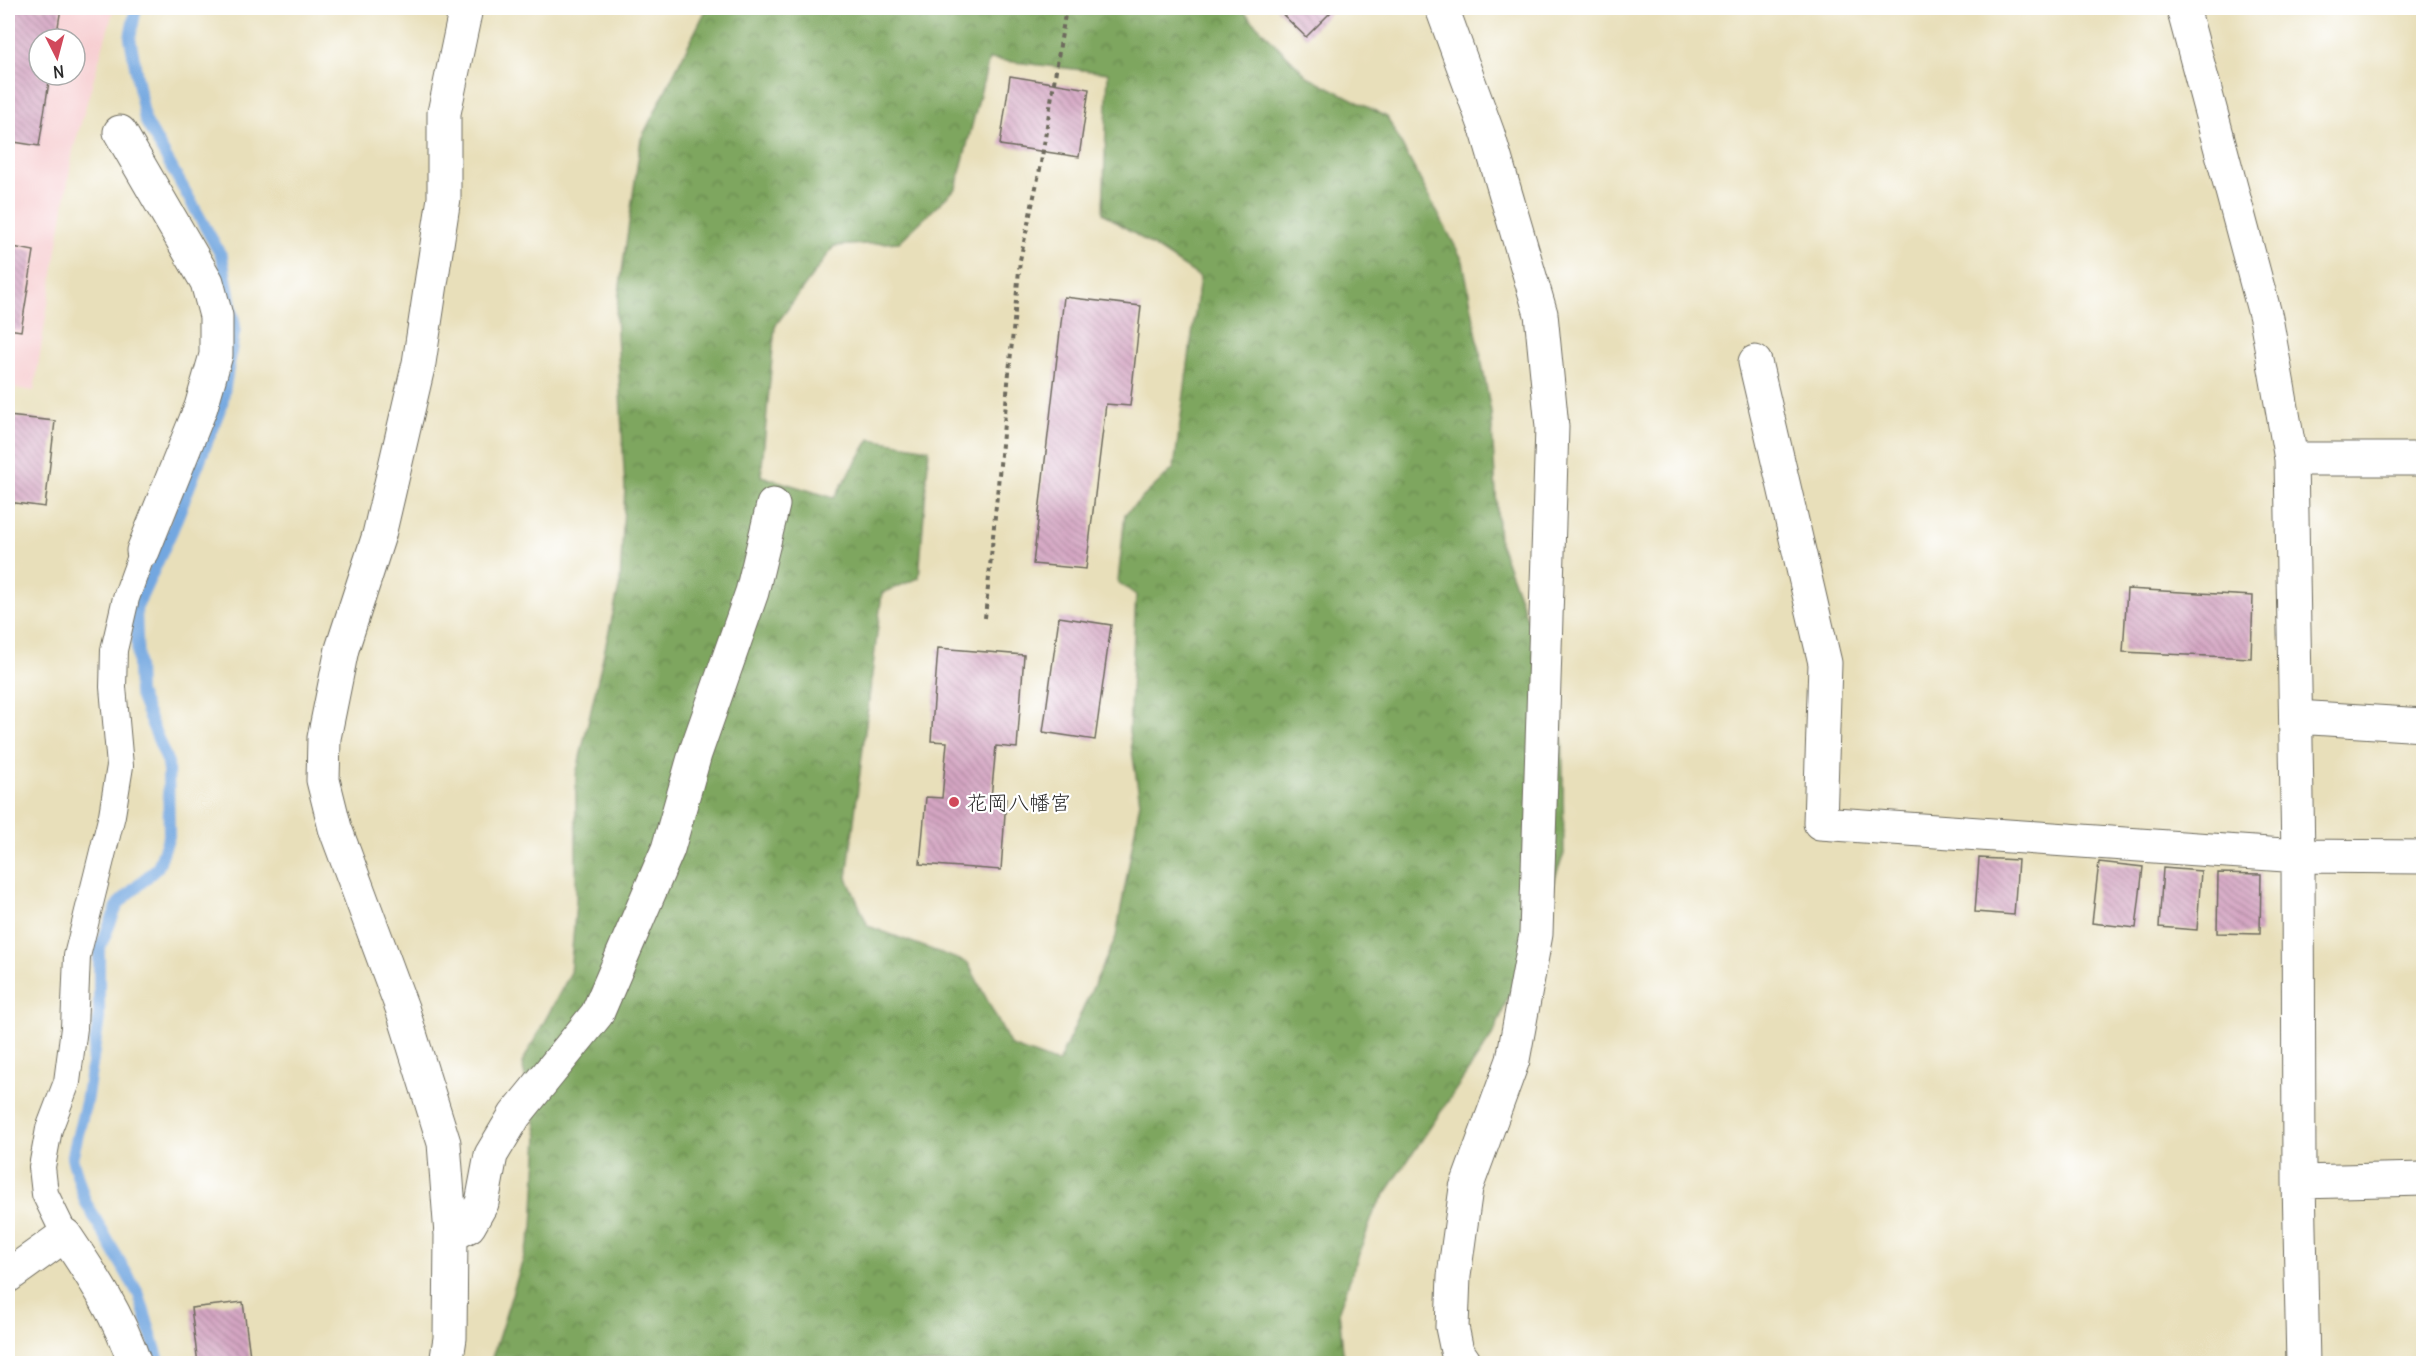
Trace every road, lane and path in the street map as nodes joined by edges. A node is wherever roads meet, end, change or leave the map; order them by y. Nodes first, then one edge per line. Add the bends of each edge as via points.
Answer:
1 (466, 8) edge
2 (1066, 8) edge
3 (1442, 8) edge
4 (2183, 8) edge
5 (120, 132) dead end
6 (1755, 362) dead end
7 (2290, 459) junction
8 (2424, 459) edge
9 (773, 505) dead end
10 (143, 551) joint
11 (985, 618) dead end
12 (2296, 717) junction
13 (2424, 725) edge
14 (2298, 856) junction
15 (2424, 857) edge
16 (2424, 1179) edge
17 (2299, 1182) junction
18 (65, 1235) junction
19 (451, 1235) junction
20 (8, 1275) edge
21 (135, 1364) edge
22 (446, 1364) edge
23 (1466, 1364) edge
24 (2303, 1364) edge

1 - 19 street via 444,113 444,198 419,363 379,535 342,649 324,738 323,780 335,828 402,1008 444,1143
2 - 11 path via 1040,169 1020,260
3 - 23 street via 1488,134 1541,314 1552,427 1536,934 1513,1060 1466,1188 1454,1276 1452,1327 1457,1351
4 - 7 street via 2266,318
5 - 10 street via 207,282 216,316 216,355 201,407
6 - 14 street via 1825,663 1820,823
7 - 8 street
7 - 12 street
9 - 19 street via 752,592 695,754 668,849 597,1014 515,1115 491,1155 482,1203 469,1226
10 - 18 lane via 126,598 114,650 120,765 112,815 77,956 67,1082 49,1129 42,1167 45,1194
12 - 13 street
12 - 14 street
14 - 15 street
14 - 17 street
16 - 17 street
17 - 24 street
18 - 20 street
18 - 21 street via 122,1326
19 - 22 street

